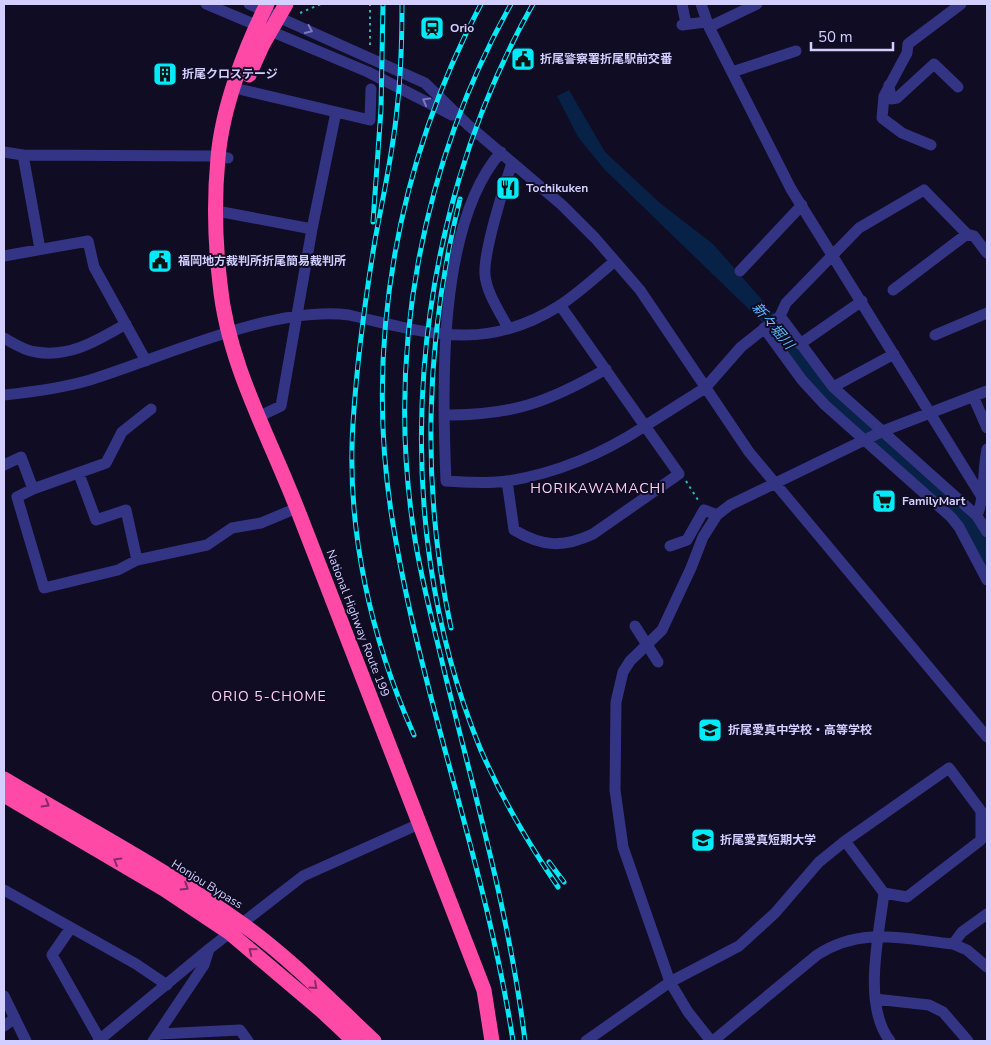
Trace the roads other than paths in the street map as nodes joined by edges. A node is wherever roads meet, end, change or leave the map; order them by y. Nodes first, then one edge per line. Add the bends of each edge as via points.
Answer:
1 (206, 4) edge
2 (249, 4) edge
3 (682, 4) edge
4 (701, 4) edge
5 (757, 4) edge
6 (961, 4) edge
7 (266, 7) edge
8 (282, 10) edge
9 (708, 25) junction
10 (264, 27) junction
11 (796, 52) dead end
12 (732, 72) junction
13 (889, 85) junction
14 (958, 87) dead end
15 (371, 89) dead end
16 (244, 90) junction
17 (336, 112) junction
18 (468, 125) junction
19 (931, 145) dead end
20 (4, 152) edge
21 (501, 152) junction
22 (23, 155) junction
23 (223, 157) junction
24 (512, 162) junction
25 (802, 205) junction
26 (217, 210) junction
27 (312, 229) junction
28 (967, 234) junction
29 (40, 250) junction
30 (987, 253) edge
31 (832, 255) junction
32 (4, 256) edge
33 (616, 261) junction
34 (740, 271) dead end
35 (894, 290) dead end
36 (862, 301) junction
37 (560, 305) junction
38 (987, 313) edge
39 (298, 315) junction
40 (778, 317) junction
41 (126, 324) junction
42 (765, 327) junction
43 (508, 328) junction
44 (230, 333) junction
45 (935, 335) dead end
46 (445, 336) junction
47 (4, 338) edge
48 (800, 344) junction
49 (894, 354) junction
50 (146, 361) junction
51 (606, 369) junction
52 (833, 387) junction
53 (705, 388) junction
54 (987, 391) edge
55 (4, 395) edge
56 (973, 396) junction
57 (151, 408) dead end
58 (930, 412) junction
59 (444, 415) junction
60 (258, 418) junction
61 (646, 426) junction
62 (987, 428) edge
63 (881, 431) junction
64 (864, 440) junction
65 (987, 449) edge
66 (4, 465) edge
67 (79, 474) junction
68 (507, 481) junction
69 (774, 483) junction
70 (33, 489) junction
71 (982, 497) junction
72 (297, 508) junction
73 (718, 515) junction
74 (977, 516) junction
75 (987, 532) edge
76 (670, 546) dead end
77 (137, 560) junction
78 (987, 580) edge
79 (635, 626) dead end
80 (658, 662) dead end
81 (987, 737) edge
82 (4, 779) edge
83 (4, 795) edge
84 (419, 824) junction
85 (845, 841) junction
86 (4, 890) edge
87 (884, 893) junction
88 (987, 914) edge
89 (242, 923) junction
90 (70, 929) junction
91 (230, 933) junction
92 (879, 937) junction
93 (953, 944) junction
94 (209, 949) junction
95 (987, 967) edge
96 (670, 982) junction
97 (167, 985) junction
98 (4, 996) edge
99 (875, 999) junction
100 (15, 1018) junction
101 (4, 1026) edge
102 (156, 1038) edge
103 (26, 1041) edge
104 (99, 1041) edge
105 (248, 1041) edge
106 (354, 1041) edge
107 (374, 1041) edge
108 (492, 1041) edge
109 (586, 1041) edge
110 (712, 1041) edge
111 (890, 1041) edge
112 (968, 1041) edge

1 - 10 street
2 - 7 street
3 - 9 street via 684,24
4 - 9 street
5 - 9 street
6 - 13 street via 908,44 907,53
7 - 8 street
7 - 10 highway, National Highway Route 199
8 - 10 highway, National Highway Route 199
8 -> 18 street via 425,84
9 - 12 street
10 - 16 highway, National Highway Route 199
18 -> 10 street via 408,91
10 - 23 highway, National Highway Route 199 via 234,86
11 - 12 street
12 - 25 street
13 - 14 street via 891,99 897,98 934,64
13 - 19 street via 884,96 882,118 902,133
15 - 17 street via 370,120
16 - 17 street
16 - 23 highway, National Highway Route 199
17 - 27 street
18 - 21 street
20 - 22 street
21 - 24 street
21 - 46 street via 472,199
22 - 23 street
22 - 29 street
23 - 26 highway, National Highway Route 199
24 - 33 street via 562,205
24 - 43 street via 485,274 490,293
25 - 31 street
25 - 34 street
26 - 27 street
26 - 44 highway, National Highway Route 199 via 215,226 220,286
27 - 39 street
28 - 30 street via 974,236
28 - 31 street via 924,190 871,220
28 - 35 street
29 - 32 street
29 - 41 street via 88,241 94,267
31 - 36 street
31 - 40 street via 786,303
33 - 37 street
33 - 53 street via 664,324
36 - 48 street
36 - 49 street
37 - 43 street
37 - 51 street
38 - 45 street
39 - 44 street
39 - 46 street via 349,315
39 - 60 street via 281,406
40 - 42 street
40 - 48 street
41 - 47 street via 85,347 62,352 35,352
41 - 50 street
42 - 53 street via 741,347
42 - 64 street via 817,397
43 - 46 street via 467,337
44 - 50 street
44 - 60 highway, National Highway Route 199 via 242,378
46 - 59 street
48 - 52 street
49 - 52 street
49 - 58 street
50 - 55 street via 47,390
51 - 59 street via 533,404 502,412
51 - 61 street
52 - 63 street
53 - 61 street
53 - 69 street via 730,428
54 - 56 street
56 - 58 street
56 - 62 street
57 - 67 street via 122,432 106,463
58 - 63 street
58 - 71 street
59 - 68 street via 446,481
60 - 72 highway, National Highway Route 199
61 - 68 street via 612,447 580,460
61 - 68 street via 679,474 581,540 554,544 531,540 514,530
63 - 64 street
63 - 74 street
64 - 69 street
64 - 78 street via 951,517
65 - 71 street
66 - 70 street via 21,457
67 - 70 street
67 - 77 street via 96,520 126,510
69 - 73 street via 730,505
69 - 81 street
70 - 77 street via 17,497 44,588 118,570
71 - 74 street
72 - 77 street via 261,523 232,528 207,545
72 - 84 highway, National Highway Route 199
73 - 76 street via 704,510 687,540
73 - 96 street via 703,537 662,630 630,661 617,691 615,790 618,820 624,847
74 - 75 street
79 - 80 street, bridge
82 -> 89 highway, Honjou Bypass via 120,846
91 -> 83 highway via 164,888
84 - 89 street via 303,876
84 - 108 highway, National Highway Route 199 via 484,990
85 - 87 street
85 - 87 street via 949,768 976,803 981,811 980,840 907,897
85 - 96 street via 819,862 775,912 739,946
86 - 90 street
87 - 92 street
88 - 93 street via 962,932
89 - 91 street
89 -> 107 highway, Honjou Bypass
90 - 97 street via 136,964
90 - 104 street via 52,956
91 - 94 street
106 -> 91 highway
92 - 93 street
92 - 99 street
92 - 110 street via 858,937 835,943
93 - 95 street via 967,950
94 - 97 street
94 - 102 street via 204,965
96 - 109 street
96 - 110 street via 688,1012
97 - 104 street
98 - 100 street
99 - 111 street via 878,1020
99 - 112 street via 937,1008
100 - 101 street
100 - 103 street
102 - 105 street via 240,1030

